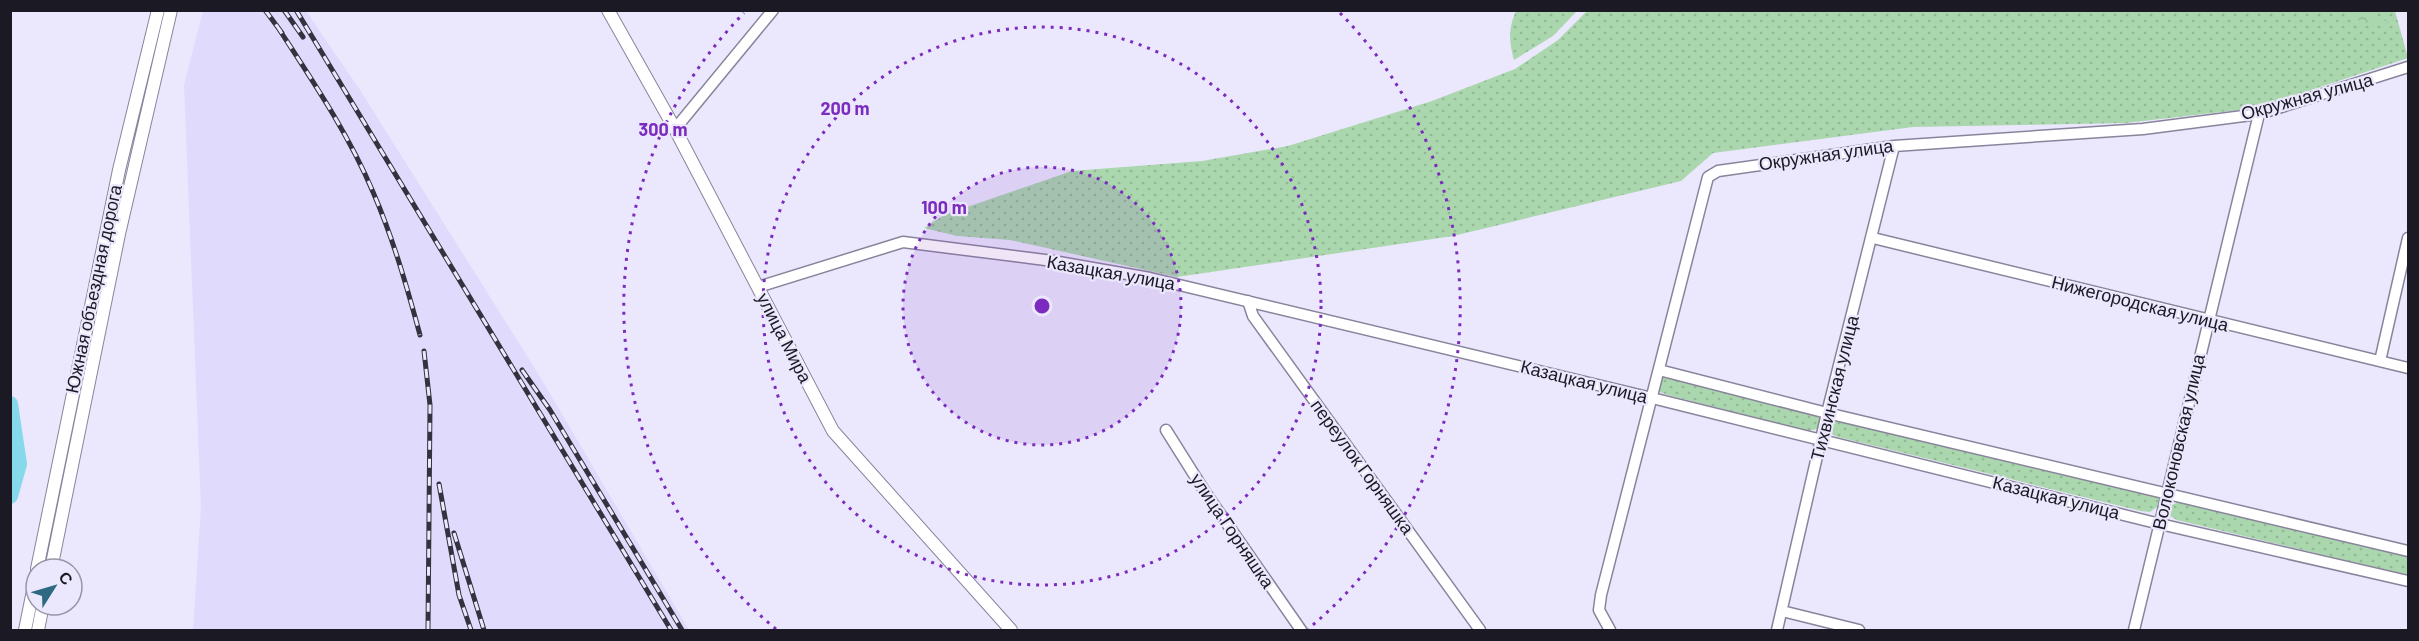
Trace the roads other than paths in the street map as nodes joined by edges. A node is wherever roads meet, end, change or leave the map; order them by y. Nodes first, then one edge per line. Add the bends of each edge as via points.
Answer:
1 (608, 10) edge
2 (773, 10) edge
3 (163, 14) edge
4 (2409, 67) edge
5 (2259, 114) junction
6 (675, 129) junction
7 (1894, 146) junction
8 (1873, 238) junction
9 (2409, 238) edge
10 (758, 287) junction
11 (1248, 301) junction
12 (2208, 321) junction
13 (2380, 361) junction
14 (2409, 368) edge
15 (1659, 370) junction
16 (1652, 398) junction
17 (1827, 413) junction
18 (1166, 430) dead end
19 (1821, 440) junction
20 (2168, 494) junction
21 (2160, 524) junction
22 (2409, 551) edge
23 (39, 557) edge
24 (53, 557) edge
25 (2409, 581) edge
26 (1782, 611) junction
27 (1011, 630) edge
28 (1301, 630) edge
29 (1480, 630) edge
30 (1610, 630) edge
31 (1777, 630) edge
32 (1859, 630) edge
33 (2134, 630) edge

1 - 6 main road, улица Мира
2 - 6 street
3 - 23 main road, Южная объездная дорога via 119,170
3 - 24 main road, Южная объездная дорога
4 - 5 street, Окружная улица
5 - 7 street, Окружная улица via 2143,129
5 - 12 street, Волоконовская улица
6 - 10 main road, улица Мира
7 - 8 street, Тихвинская улица
7 - 15 street, Окружная улица via 1718,171 1708,177
8 - 12 street, Нижегородская улица
8 - 17 street, Тихвинская улица
9 - 13 street
10 - 11 street, Казацкая улица via 903,242 1053,261
10 - 27 main road, улица Мира via 832,431
11 - 16 street, Казацкая улица
11 - 29 street, переулок Горняшка via 1253,316
12 - 13 street, Нижегородская улица
12 - 20 street, Волоконовская улица
13 - 14 street, Нижегородская улица
15 - 16 street, Окружная улица
15 - 17 street, Казацкая улица
16 - 19 street, Казацкая улица
16 - 30 street, Окружная улица via 1601,595 1599,610
17 - 19 street, Тихвинская улица
17 - 20 street, Казацкая улица
18 - 28 street, улица Горняшка
19 - 21 street, Казацкая улица
19 - 26 street, Тихвинская улица
20 - 21 street, Волоконовская улица
20 - 22 street, Казацкая улица
21 - 25 street, Казацкая улица
21 - 33 street, Волоконовская улица
26 - 31 street, Тихвинская улица
26 - 32 street

